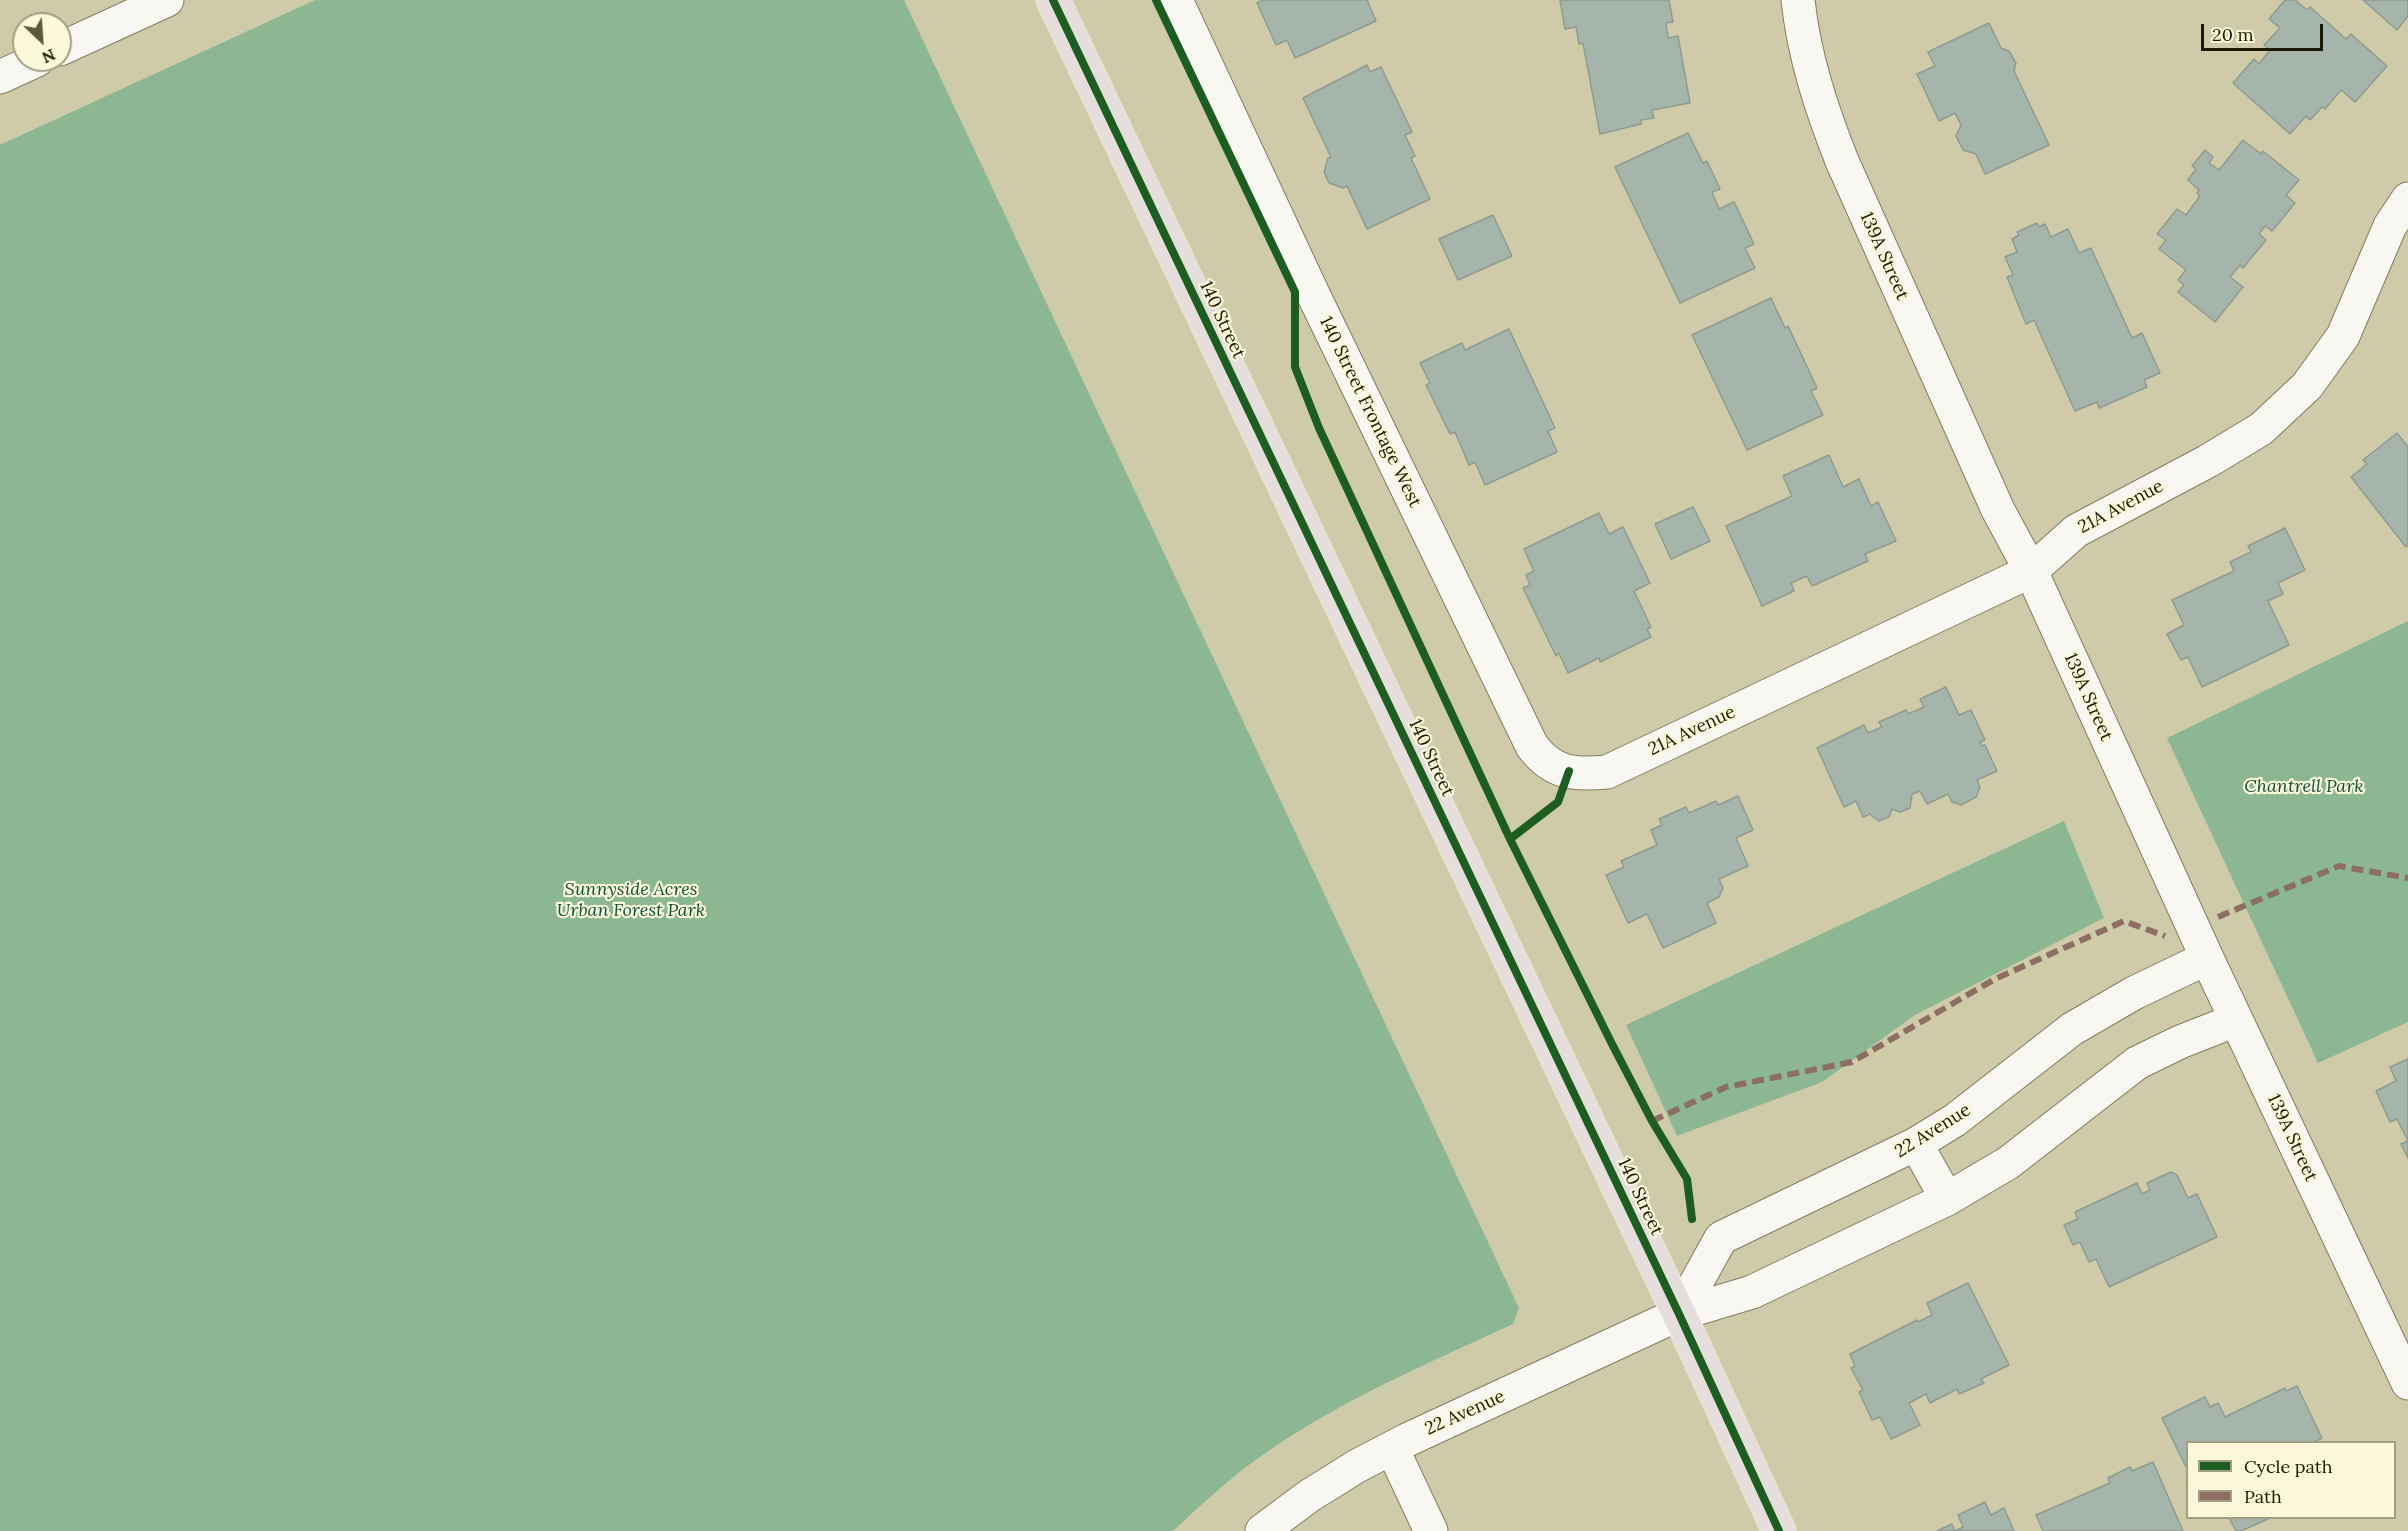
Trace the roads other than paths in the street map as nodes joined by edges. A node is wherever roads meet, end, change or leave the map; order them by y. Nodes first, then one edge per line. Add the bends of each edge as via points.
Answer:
1 (167, 0) edge
2 (1053, 0) edge
3 (1176, 0) edge
4 (1798, 0) edge
5 (72, 44) edge
6 (2408, 199) edge
7 (2031, 571) junction
8 (1607, 772) joint
9 (2207, 958) junction
10 (2236, 1020) junction
11 (1916, 1144) junction
12 (1947, 1199) junction
13 (1679, 1314) junction
14 (2408, 1383) edge
15 (1392, 1448) junction
16 (1262, 1531) edge
17 (1431, 1531) edge
18 (1779, 1531) edge

1 - 5 street
2 - 13 main road, 140 Street
3 - 8 street, 140 Street Frontage West via 1318,305 1532,746 1542,760 1557,769 1581,774
4 - 7 street, 139A Street via 1809,65 1842,161 1998,510
6 - 7 street, 21A Avenue via 2390,226 2343,336 2307,386 2261,429 2076,531
7 - 8 street, 21A Avenue
7 - 9 street, 139A Street
9 - 10 street, 139A Street
9 - 11 street, 22 Avenue via 2134,993 2072,1029 1955,1120
10 - 12 street, 22 Avenue via 2137,1063 2008,1163
10 - 14 street, 139A Street
11 - 12 street
11 - 13 street, 22 Avenue via 1720,1238
12 - 13 street, 22 Avenue via 1752,1292
13 - 15 street, 22 Avenue
13 - 18 main road, 140 Street
15 - 16 street, 22 Avenue via 1309,1496
15 - 17 street

